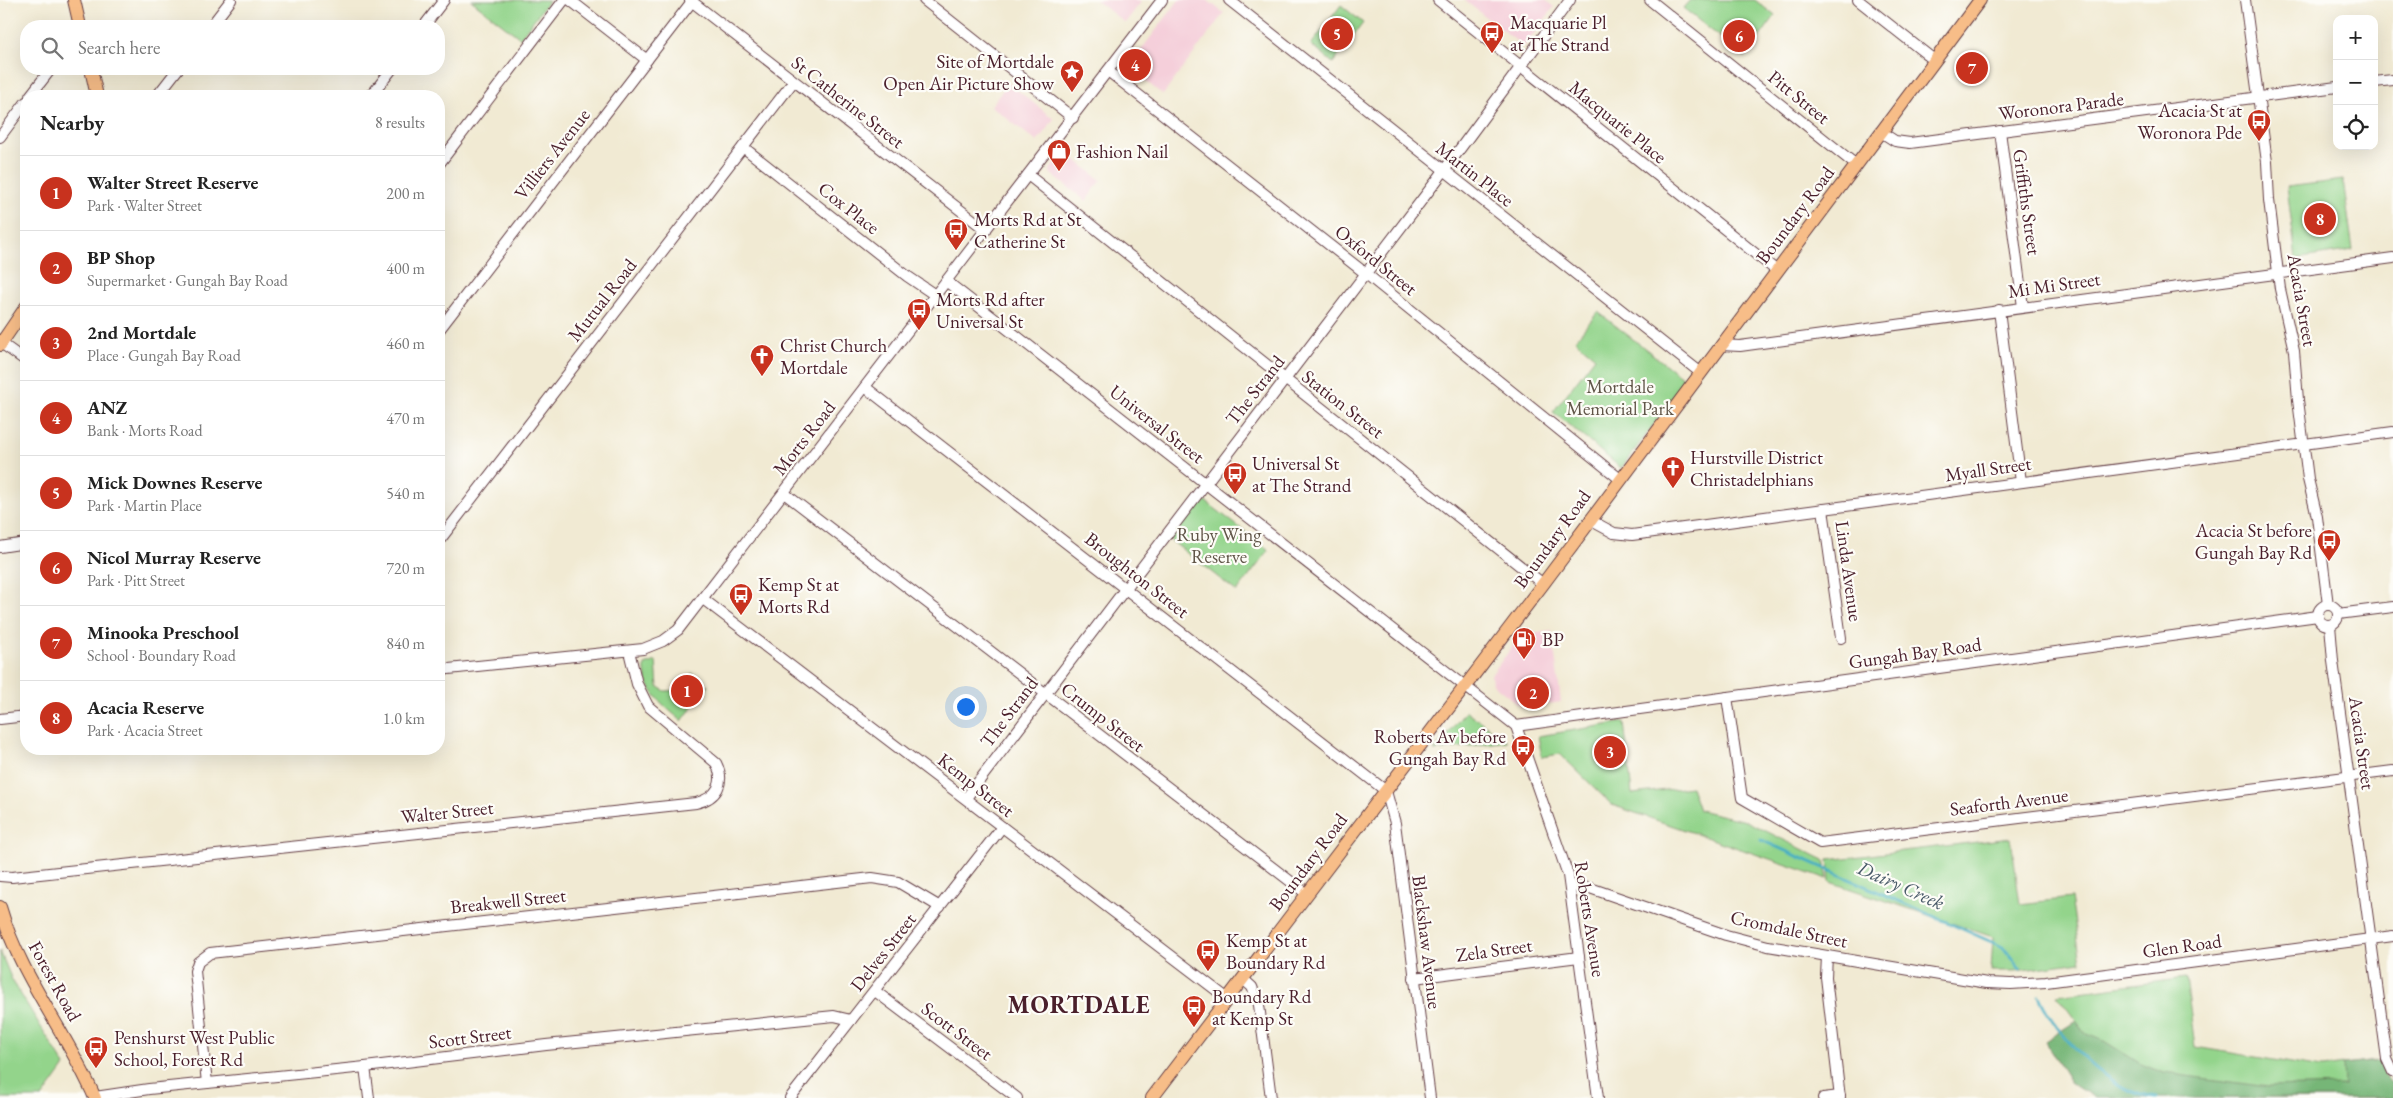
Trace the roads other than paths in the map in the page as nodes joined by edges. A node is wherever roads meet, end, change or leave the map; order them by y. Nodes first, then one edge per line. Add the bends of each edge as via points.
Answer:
1 (74, 0) edge
2 (231, 0) edge
3 (444, 0) edge
4 (564, 0) edge
5 (570, 0) edge
6 (692, 0) edge
7 (924, 0) edge
8 (1162, 0) edge
9 (1229, 0) edge
10 (1438, 0) edge
11 (1570, 0) edge
12 (1650, 0) edge
13 (1858, 0) edge
14 (1980, 0) edge
15 (2245, 0) edge
16 (79, 20) edge
17 (216, 20) edge
18 (429, 20) edge
19 (647, 60) junction
20 (1934, 60) junction
21 (1520, 66) junction
22 (1108, 71) junction
23 (46, 75) edge
24 (92, 75) edge
25 (173, 75) edge
26 (387, 75) edge
27 (2393, 80) edge
28 (793, 82) junction
29 (2378, 82) edge
30 (2333, 88) edge
31 (35, 90) edge
32 (95, 90) edge
33 (162, 90) edge
34 (376, 90) edge
35 (2258, 98) junction
36 (20, 110) edge
37 (1073, 118) junction
38 (2000, 131) junction
39 (1882, 132) junction
40 (0, 137) edge
41 (743, 147) junction
42 (445, 156) edge
43 (1856, 165) junction
44 (1443, 172) junction
45 (1028, 176) junction
46 (986, 230) junction
47 (2393, 258) edge
48 (1777, 271) junction
49 (2278, 273) junction
50 (1365, 274) junction
51 (946, 281) junction
52 (935, 295) junction
53 (2023, 307) junction
54 (1999, 310) junction
55 (20, 316) edge
56 (445, 322) edge
57 (1, 344) edge
58 (1720, 345) junction
59 (20, 357) edge
60 (1701, 373) junction
61 (1285, 380) junction
62 (865, 387) junction
63 (2393, 432) edge
64 (2303, 443) junction
65 (1620, 479) junction
66 (2022, 482) junction
67 (1205, 484) junction
68 (784, 493) junction
69 (1823, 509) junction
70 (1590, 520) junction
71 (445, 533) edge
72 (20, 544) edge
73 (0, 547) edge
74 (1543, 584) junction
75 (1125, 588) junction
76 (702, 599) junction
77 (2328, 605) junction
78 (2393, 607) edge
79 (2338, 614) junction
80 (2318, 616) junction
81 (2330, 625) junction
82 (1841, 638) dead end
83 (629, 651) junction
84 (445, 669) edge
85 (1465, 687) junction
86 (1044, 694) junction
87 (1727, 697) junction
88 (20, 717) edge
89 (0, 719) edge
90 (1516, 726) junction
91 (2393, 771) edge
92 (2350, 777) junction
93 (1386, 791) junction
94 (966, 798) junction
95 (1002, 827) junction
96 (0, 876) edge
97 (1571, 886) junction
98 (1307, 894) junction
99 (0, 907) edge
100 (940, 907) junction
101 (2393, 936) edge
102 (2372, 939) junction
103 (1579, 956) junction
104 (1827, 956) junction
105 (1414, 978) junction
106 (1243, 979) junction
107 (1975, 981) joint
108 (875, 991) junction
109 (1228, 998) junction
110 (851, 1020) junction
111 (365, 1067) junction
112 (2393, 1072) edge
113 (208, 1083) junction
114 (95, 1097) edge
115 (1840, 1097) edge
116 (369, 1098) edge
117 (790, 1098) edge
118 (1017, 1098) edge
119 (1152, 1098) edge
120 (1271, 1098) edge
121 (1430, 1098) edge
122 (1598, 1098) edge
123 (1823, 1098) edge

1 - 16 main road
2 - 17 street
3 - 18 street
4 - 42 street
5 - 19 street
6 - 19 street, Villiers Avenue
6 - 28 street, St Catherine Street
7 - 37 street
8 - 22 street, Morts Road
9 - 44 street, Martin Place
10 - 21 street, Macquarie Place
11 - 21 street, The Strand
12 - 43 street, Pitt Street
13 - 20 street
14 - 20 main road, Boundary Road
15 - 35 street, Acacia Street
19 - 56 street, Villiers Avenue
20 - 39 main road, Boundary Road
21 - 44 street, The Strand
21 - 48 street, Macquarie Place
22 - 37 street, Morts Road
22 - 50 street, Oxford Street
23 - 31 street
24 - 32 main road
25 - 33 street
26 - 34 street
27 - 29 street
28 - 41 street, Mutual Road
28 - 46 street, St Catherine Street
30 - 35 street, Woronora Parade
35 - 38 street, Woronora Parade
35 - 49 street, Acacia Street
36 - 40 street
37 - 45 street, Morts Road
38 - 39 street, Woronora Parade via 1903,143
38 - 53 street, Griffiths Street
39 - 43 main road, Boundary Road
41 - 52 street, Cox Place
41 - 71 street, Mutual Road
43 - 48 main road, Boundary Road
44 - 50 street, The Strand
44 - 60 street, Martin Place
45 - 46 street, Morts Road
45 - 61 street, Station Street
46 - 51 street, Morts Road
47 - 49 street, Mi Mi Street
48 - 58 main road, Boundary Road
49 - 53 street, Mi Mi Street
49 - 64 street, Acacia Street via 2294,351
50 - 61 street, The Strand
50 - 65 street, Oxford Street
51 - 52 street, Morts Road
51 - 67 street, Universal Street
52 - 62 street, Morts Road
53 - 54 street, Mi Mi Street
54 - 58 street, Mi Mi Street via 1740,346
54 - 66 street
55 - 57 main road
57 - 59 street
58 - 60 main road, Boundary Road
60 - 65 main road, Boundary Road
61 - 67 street, The Strand
61 - 74 street, Station Street
62 - 68 street, Morts Road
62 - 75 street, Broughton Street
63 - 64 street, Myall Street
64 - 66 street, Myall Street
64 - 77 street, Acacia Street
65 - 70 main road, Boundary Road
66 - 69 street, Myall Street
67 - 75 street, The Strand
67 - 85 street, Universal Street
68 - 76 street, Morts Road
68 - 86 street, Crump Street
69 - 70 street, Myall Street via 1626,535 1609,531
69 - 82 street, Linda Avenue
70 - 74 main road, Boundary Road
72 - 73 street
74 - 85 main road, Boundary Road
75 - 86 street, The Strand
75 - 93 street, Broughton Street
76 - 83 street, Morts Road via 670,637 653,646
76 - 94 street, Kemp Street
77 - 79 street
77 - 80 street via 2320,609
78 - 79 street
79 - 81 street
80 - 81 street via 2324,624
80 - 87 street, Gungah Bay Road
81 - 92 street, Acacia Street
83 - 84 street, Morts Road
83 - 96 street, Walter Street via 636,684 648,706 716,763 720,782 709,799 696,803
85 - 90 street
85 - 93 main road, Boundary Road
86 - 94 street, The Strand
86 - 98 street, Crump Street
87 - 90 street, Gungah Bay Road
87 - 92 street, Seaforth Avenue via 1742,798 1820,843
88 - 89 street
90 - 97 street, Roberts Avenue
91 - 92 street, Seaforth Avenue
92 - 102 street, Acacia Street
93 - 98 main road, Boundary Road
93 - 105 street, Blackshaw Avenue via 1394,823
94 - 95 street, Kemp Street
95 - 100 street, Delves Street
95 - 109 street, Kemp Street
97 - 103 street, Roberts Avenue
97 - 104 street, Cromdale Street via 1590,888 1739,939
98 - 106 main road, Boundary Road
99 - 114 main road, Forest Road via 25,970 82,1067
100 - 108 street, Delves Street
100 - 113 street, Breakwell Street via 898,882 872,878 214,952 201,958 195,971
101 - 102 street, Glen Road
102 - 107 street, Glen Road via 2046,982
102 - 112 street, Acacia Street via 2387,1059
103 - 105 street, Zela Street
103 - 122 street, Roberts Avenue
104 - 107 street, Cromdale Street
104 - 115 street via 1826,977
105 - 121 street, Blackshaw Avenue
106 - 109 main road, Boundary Road
106 - 120 street via 1252,987 1259,1005
108 - 110 street, Delves Street
108 - 118 street, Scott Street
109 - 119 main road, Boundary Road
110 - 111 street, Scott Street via 825,1017
110 - 117 street, Delves Street
111 - 113 street, Scott Street
111 - 116 street
113 - 114 street, Scott Street
115 - 123 street

